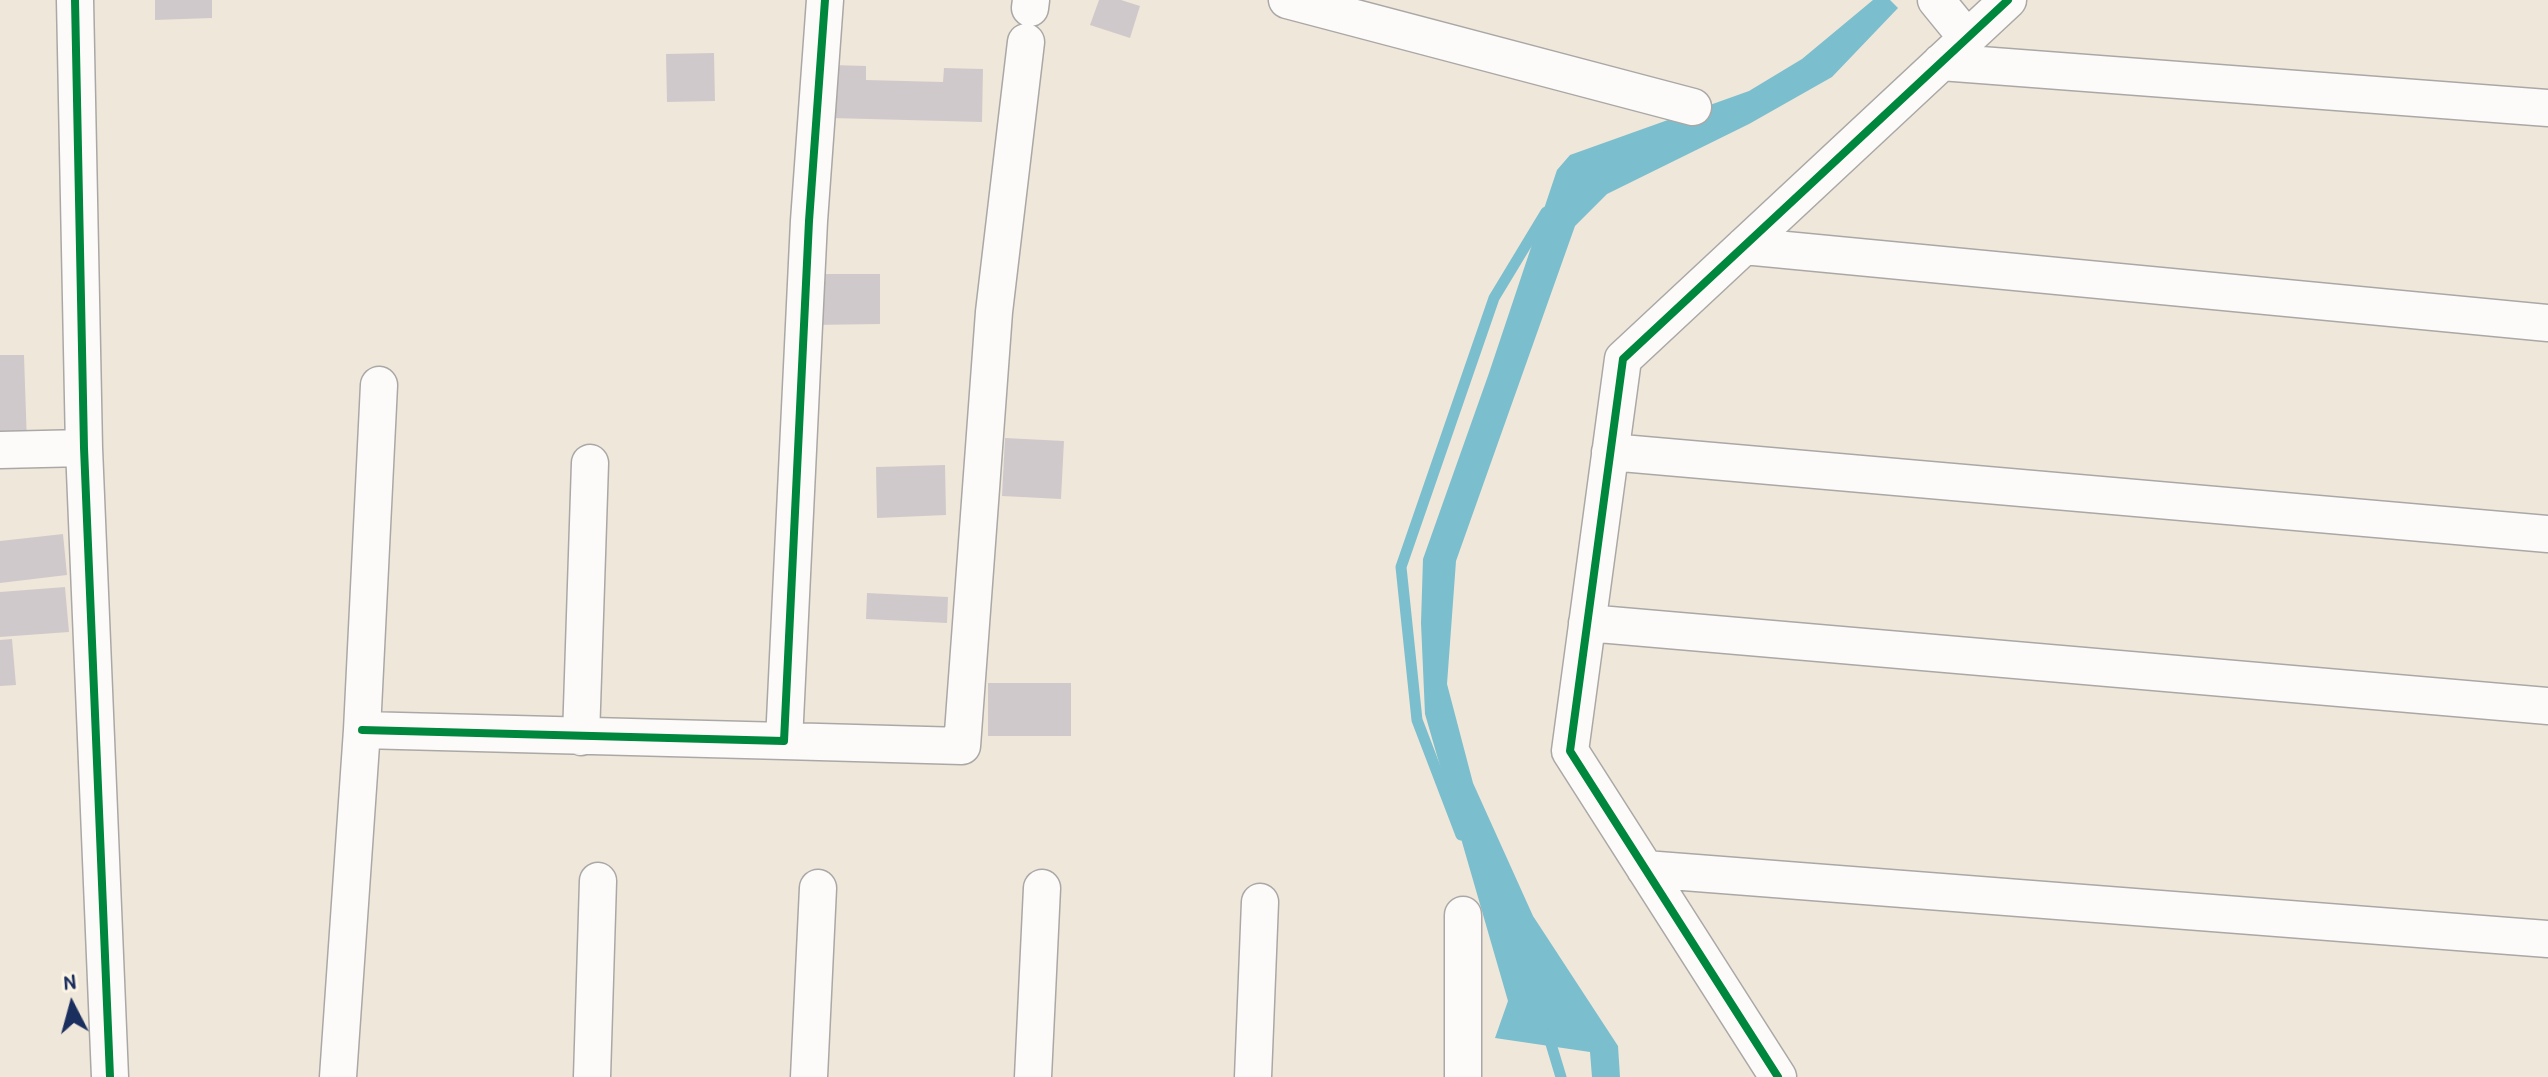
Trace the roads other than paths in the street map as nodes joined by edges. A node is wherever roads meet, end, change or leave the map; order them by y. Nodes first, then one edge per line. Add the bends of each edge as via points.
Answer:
1 (75, 0) edge
2 (825, 0) edge
3 (1287, 0) edge
4 (1936, 0) edge
5 (2008, 0) edge
6 (1029, 17) edge
7 (1954, 50) junction
8 (1693, 107) dead end
9 (2548, 108) edge
10 (1744, 246) junction
11 (2548, 323) edge
12 (379, 385) dead end
13 (84, 448) junction
14 (0, 450) edge
15 (1610, 452) junction
16 (590, 463) dead end
17 (2548, 534) edge
18 (1587, 623) junction
19 (2548, 706) edge
20 (362, 730) junction
21 (581, 737) junction
22 (784, 741) junction
23 (1645, 869) junction
24 (598, 881) dead end
25 (818, 888) dead end
26 (1042, 888) dead end
27 (1260, 902) dead end
28 (1463, 915) dead end
29 (2548, 939) edge
30 (110, 1077) edge
31 (338, 1077) edge
32 (592, 1077) edge
33 (809, 1077) edge
34 (1033, 1077) edge
35 (1253, 1077) edge
36 (1463, 1077) edge
37 (1778, 1077) edge

1 - 13 street
2 - 22 street
3 - 8 street
4 - 7 street
5 - 7 street
6 - 22 street via 994,312 962,746
7 - 9 street
7 - 10 street
10 - 11 street
10 - 15 street via 1623,359
12 - 20 street
13 - 14 street
13 - 30 street
15 - 17 street
15 - 18 street
16 - 21 street
18 - 19 street
18 - 23 street via 1570,751
20 - 21 street
20 - 31 street
21 - 22 street
23 - 29 street
23 - 37 street
24 - 32 street
25 - 33 street
26 - 34 street
27 - 35 street
28 - 36 street

